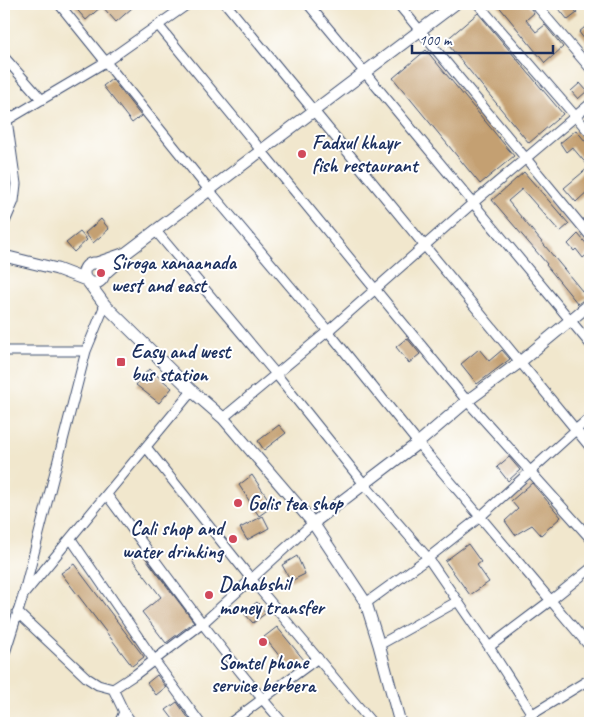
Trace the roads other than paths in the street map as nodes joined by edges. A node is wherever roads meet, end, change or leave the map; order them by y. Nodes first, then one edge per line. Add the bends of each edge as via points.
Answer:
1 (59, 4) edge
2 (188, 4) edge
3 (226, 4) edge
4 (308, 4) edge
5 (398, 4) edge
6 (456, 4) edge
7 (478, 4) edge
8 (535, 4) edge
9 (158, 25) junction
10 (419, 31) junction
11 (4, 57) edge
12 (107, 61) junction
13 (590, 68) edge
14 (364, 73) junction
15 (42, 100) junction
16 (590, 104) edge
17 (314, 111) junction
18 (576, 116) junction
19 (5, 121) edge
20 (590, 133) edge
21 (262, 150) junction
22 (526, 158) junction
23 (209, 190) junction
24 (474, 202) junction
25 (4, 224) edge
26 (156, 230) junction
27 (590, 236) edge
28 (426, 246) junction
29 (126, 253) junction
30 (4, 256) edge
31 (92, 264) junction
32 (57, 269) junction
33 (104, 276) junction
34 (87, 281) junction
35 (376, 290) junction
36 (590, 304) edge
37 (105, 305) junction
38 (570, 320) junction
39 (328, 331) junction
40 (590, 344) edge
41 (86, 350) junction
42 (4, 351) edge
43 (520, 362) junction
44 (276, 374) junction
45 (192, 391) junction
46 (467, 401) junction
47 (590, 417) edge
48 (223, 418) junction
49 (576, 429) junction
50 (418, 443) junction
51 (146, 447) junction
52 (590, 447) edge
53 (530, 472) junction
54 (364, 484) junction
55 (107, 495) junction
56 (480, 518) junction
57 (313, 523) junction
58 (590, 538) edge
59 (71, 539) junction
60 (428, 558) junction
61 (590, 569) edge
62 (252, 580) junction
63 (23, 596) junction
64 (458, 601) junction
65 (550, 601) junction
66 (366, 603) junction
67 (17, 612) junction
68 (203, 624) junction
69 (6, 640) edge
70 (379, 645) junction
71 (490, 647) junction
72 (590, 647) edge
73 (4, 656) edge
74 (318, 658) junction
75 (154, 660) junction
76 (590, 679) edge
77 (114, 689) junction
78 (262, 699) junction
79 (124, 712) junction
80 (532, 714) junction
81 (119, 723) edge
82 (132, 723) edge
83 (200, 723) edge
84 (230, 723) edge
85 (283, 723) edge
86 (372, 723) edge
87 (400, 723) edge
88 (518, 723) edge

1 - 12 street
2 - 9 street
3 - 17 street
4 - 14 street
5 - 10 street
6 - 10 street
7 - 18 street
8 - 13 street
9 - 12 street
9 - 21 street
10 - 14 street
10 - 22 street
11 - 15 street
12 - 15 street
12 - 23 street
14 - 17 street
14 - 24 street
15 - 19 street
16 - 18 street
17 - 21 street
17 - 28 street
18 - 20 street
18 - 22 street
19 - 25 street via 16,184 14,201
21 - 23 street
21 - 35 street
22 - 24 street
22 - 27 street
23 - 26 street
23 - 39 street
24 - 28 street
24 - 38 street
26 - 29 street
26 - 44 street
28 - 35 street
28 - 43 street
29 - 31 street
29 - 33 street
30 - 32 street
31 - 32 street
31 - 33 street via 103,268
31 - 34 street via 84,270
32 - 34 street
33 - 34 street via 95,283
33 - 37 street
34 - 37 street
35 - 39 street
35 - 46 street
36 - 38 street
37 - 41 street
37 - 45 street
38 - 40 street
38 - 43 street
39 - 44 street
39 - 50 street
41 - 42 street
41 - 63 street
43 - 46 street
43 - 49 street
44 - 48 street
44 - 54 street
45 - 48 street
45 - 51 street
46 - 50 street
46 - 53 street
47 - 49 street
48 - 57 street
49 - 52 street
49 - 53 street
50 - 54 street
50 - 56 street
51 - 55 street
51 - 62 street
53 - 56 street
53 - 58 street
54 - 57 street
54 - 60 street
55 - 59 street
55 - 68 street
56 - 60 street
56 - 65 street
57 - 62 street
57 - 66 street
59 - 63 street
59 - 75 street
60 - 64 street
60 - 66 street
61 - 65 street
62 - 68 street
62 - 74 street
63 - 67 street
64 - 70 street
64 - 71 street
65 - 71 street
65 - 72 street
66 - 70 street
67 - 69 street
67 - 77 street via 86,678 98,686
68 - 75 street
68 - 78 street
69 - 73 street
70 - 87 street
71 - 80 street
74 - 78 street
74 - 86 street
75 - 77 street
75 - 83 street
76 - 80 street
77 - 79 street
78 - 84 street
78 - 85 street
79 - 81 street
79 - 82 street
80 - 88 street

